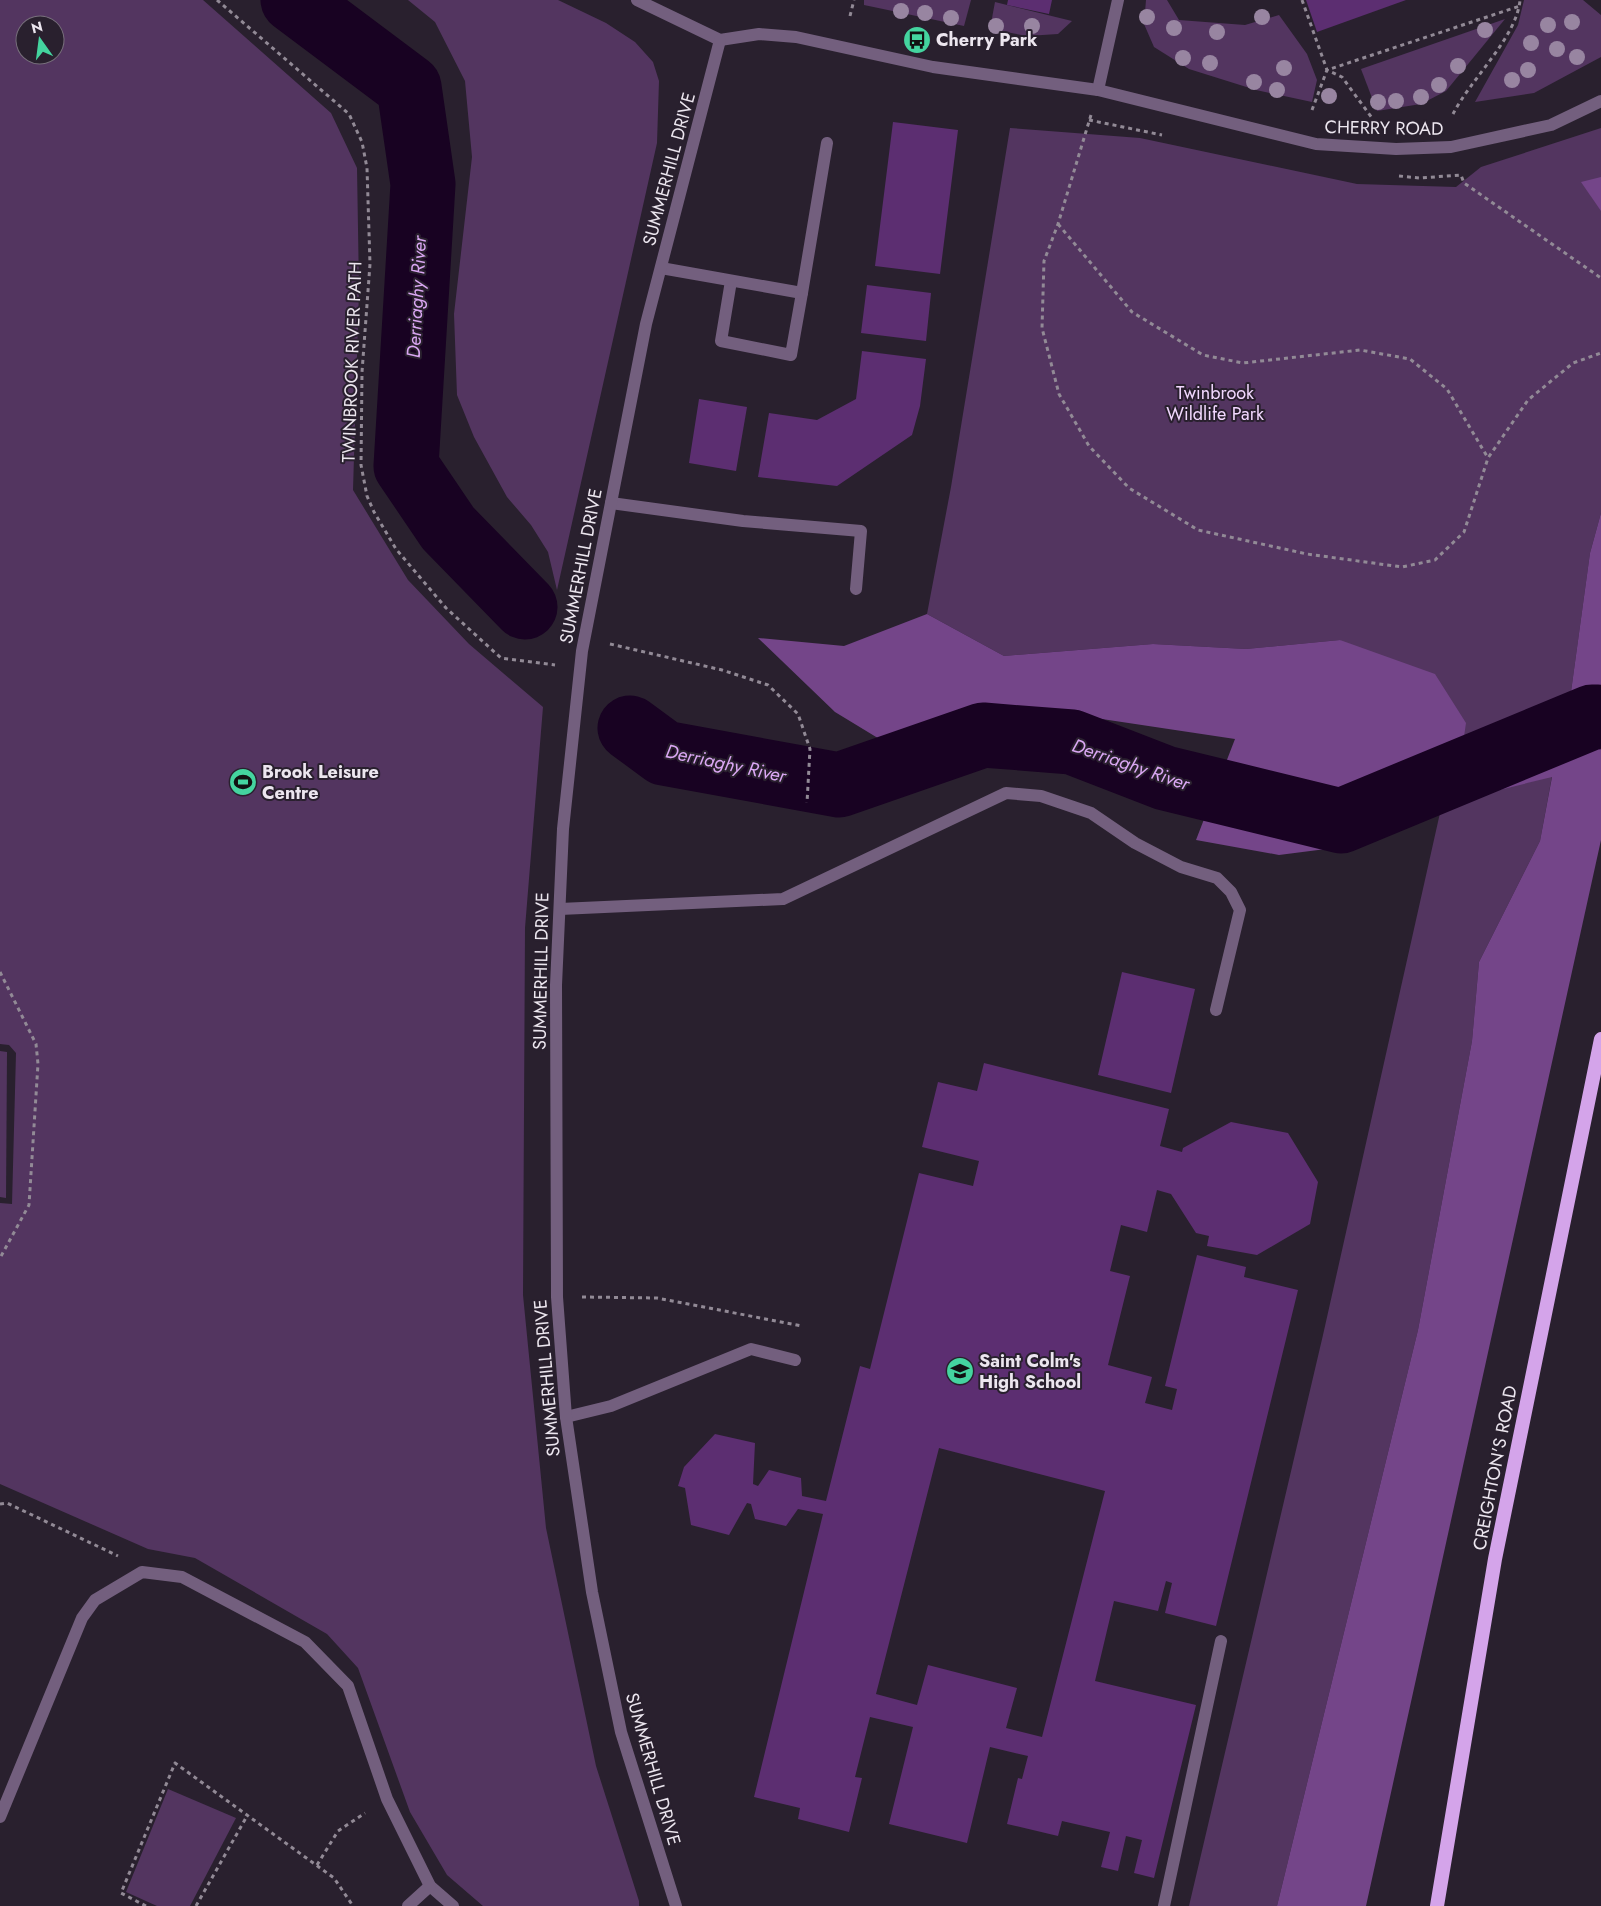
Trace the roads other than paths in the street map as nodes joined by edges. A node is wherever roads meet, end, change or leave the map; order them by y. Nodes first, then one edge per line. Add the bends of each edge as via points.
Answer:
1 (637, 0) edge
2 (1118, 0) edge
3 (720, 40) junction
4 (1098, 90) junction
5 (1601, 101) edge
6 (827, 143) dead end
7 (661, 268) junction
8 (731, 281) junction
9 (802, 293) junction
10 (611, 503) junction
11 (856, 589) dead end
12 (560, 909) junction
13 (1216, 1010) dead end
14 (1601, 1038) edge
15 (795, 1360) dead end
16 (566, 1416) junction
17 (1221, 1641) dead end
18 (0, 1817) edge
19 (430, 1886) junction
20 (408, 1906) edge
21 (453, 1906) edge
22 (676, 1906) edge
23 (1164, 1906) edge
24 (1437, 1906) edge

1 - 3 street
2 - 4 street
3 - 4 street, CHERRY ROAD via 758,34 796,37 933,68
3 - 7 street, SUMMERHILL DRIVE
4 - 5 street, CHERRY ROAD via 1316,144 1396,149 1451,147 1484,141 1551,124
6 - 9 street
7 - 8 street
7 - 10 street, SUMMERHILL DRIVE via 646,324
8 - 9 street
8 - 9 street via 721,341 791,355
10 - 11 street via 742,521 861,531
10 - 12 street, SUMMERHILL DRIVE via 580,669 563,829
12 - 13 street via 783,899 1006,793 1041,796 1091,813 1142,847 1181,867 1217,878 1232,892 1240,910
12 - 16 street, SUMMERHILL DRIVE via 556,985 557,1297
14 - 24 highway, CREIGHTON'S ROAD via 1495,1558
15 - 16 street via 751,1349 611,1406
16 - 22 street, SUMMERHILL DRIVE via 592,1592 621,1732
17 - 23 street
18 - 19 street via 82,1618 95,1600 142,1572 182,1577 305,1642 348,1686 387,1799
19 - 20 street
19 - 21 street

